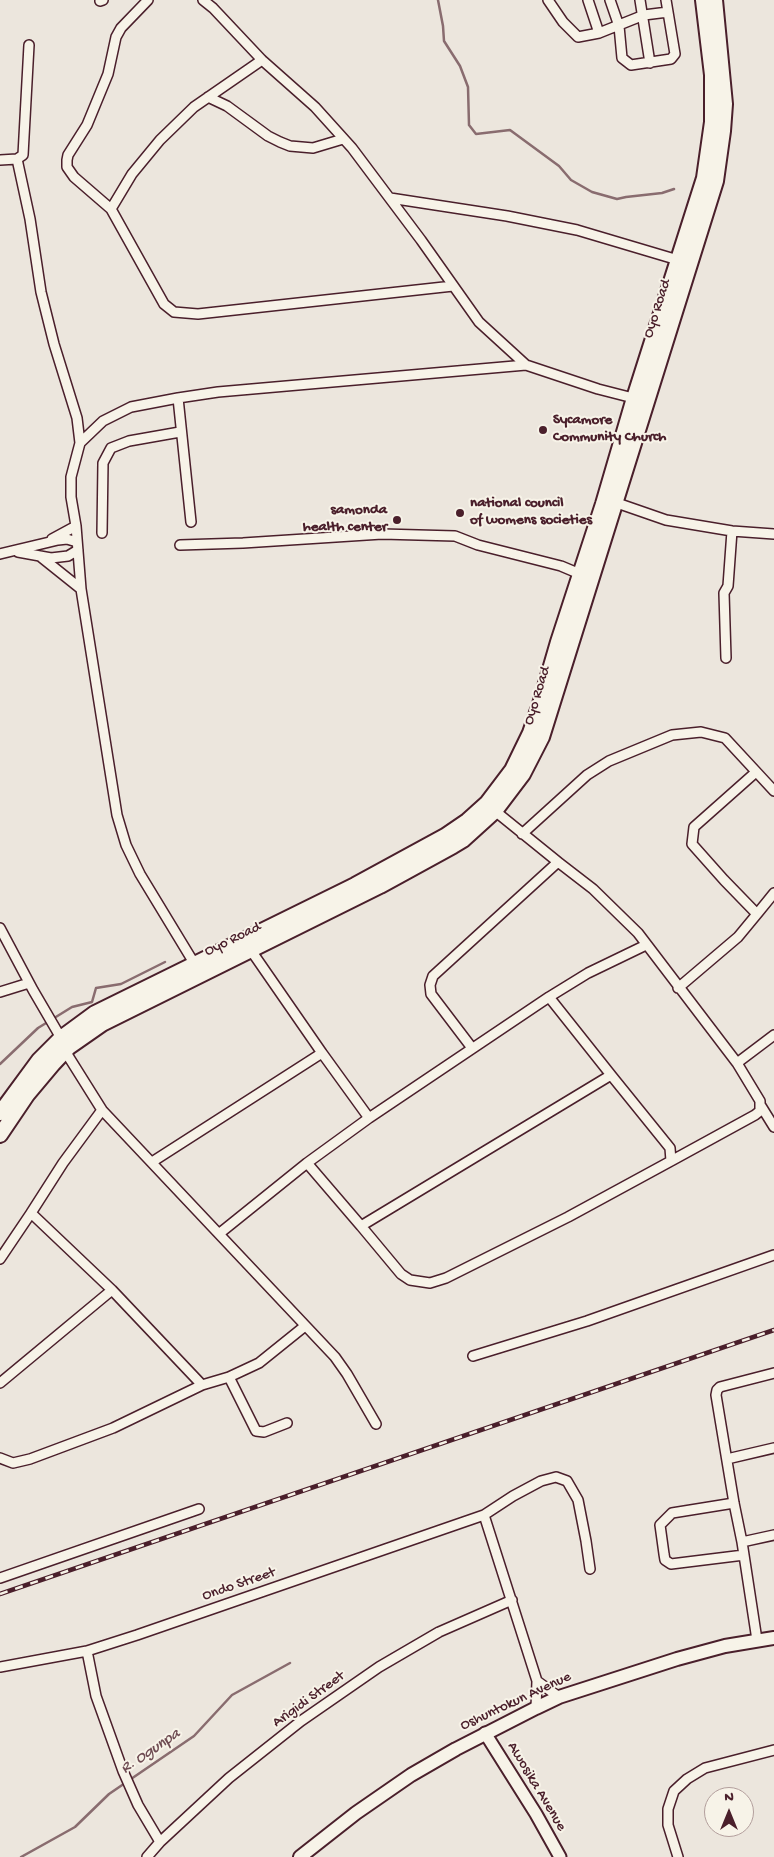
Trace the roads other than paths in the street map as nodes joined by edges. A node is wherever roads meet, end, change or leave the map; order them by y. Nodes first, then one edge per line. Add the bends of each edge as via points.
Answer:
1 (148, 0) edge
2 (203, 0) edge
3 (548, 0) edge
4 (588, 0) edge
5 (610, 0) edge
6 (640, 0) edge
7 (666, 0) edge
8 (703, 0) edge
9 (715, 0) edge
10 (139, 4) edge
11 (668, 12) junction
12 (644, 15) junction
13 (619, 26) junction
14 (599, 33) junction
15 (29, 45) dead end
16 (262, 60) junction
17 (650, 63) junction
18 (208, 97) junction
19 (343, 139) junction
20 (17, 159) junction
21 (0, 160) edge
22 (390, 198) junction
23 (111, 209) junction
24 (678, 260) junction
25 (453, 286) junction
26 (526, 365) junction
27 (178, 398) junction
28 (640, 400) junction
29 (180, 432) junction
30 (80, 443) junction
31 (617, 503) junction
32 (191, 522) dead end
33 (76, 526) junction
34 (732, 531) junction
35 (102, 533) dead end
36 (774, 534) edge
37 (44, 543) junction
38 (180, 545) dead end
39 (77, 546) junction
40 (15, 551) junction
41 (0, 554) edge
42 (41, 557) junction
43 (580, 574) junction
44 (81, 589) junction
45 (726, 658) dead end
46 (756, 772) junction
47 (774, 791) edge
48 (495, 811) junction
49 (522, 834) junction
50 (558, 862) junction
51 (774, 892) edge
52 (757, 914) junction
53 (0, 928) edge
54 (646, 945) junction
55 (250, 949) junction
56 (194, 963) junction
57 (29, 984) junction
58 (678, 988) junction
59 (0, 992) edge
60 (549, 997) junction
61 (774, 1035) edge
62 (63, 1044) junction
63 (472, 1048) junction
64 (322, 1053) junction
65 (737, 1063) junction
66 (611, 1075) junction
67 (761, 1106) junction
68 (102, 1110) junction
69 (0, 1114) edge
70 (369, 1118) junction
71 (774, 1127) edge
72 (0, 1135) edge
73 (670, 1161) junction
74 (152, 1162) junction
75 (307, 1163) junction
76 (31, 1213) junction
77 (361, 1226) junction
78 (220, 1233) junction
79 (774, 1255) edge
80 (0, 1259) edge
81 (112, 1290) junction
82 (305, 1326) junction
83 (473, 1356) dead end
84 (774, 1373) edge
85 (229, 1377) junction
86 (0, 1383) edge
87 (202, 1385) junction
88 (287, 1423) dead end
89 (376, 1424) dead end
90 (774, 1448) edge
91 (0, 1458) edge
92 (727, 1459) junction
93 (734, 1503) junction
94 (199, 1509) dead end
95 (484, 1515) junction
96 (774, 1535) edge
97 (742, 1542) junction
98 (744, 1556) junction
99 (590, 1569) dead end
100 (0, 1578) edge
101 (512, 1600) junction
102 (774, 1638) edge
103 (756, 1640) junction
104 (87, 1651) junction
105 (0, 1667) edge
106 (537, 1681) junction
107 (559, 1697) junction
108 (536, 1708) junction
109 (485, 1733) junction
110 (774, 1750) edge
111 (160, 1842) junction
112 (147, 1857) edge
113 (300, 1857) edge
114 (560, 1857) edge
115 (678, 1857) edge

1 - 10 street
2 - 16 street
3 - 14 street via 562,22 578,37
4 - 14 street
5 - 13 street
6 - 12 street
7 - 11 street
8 - 24 main road, Oyo Road via 712,75 712,122 704,178
9 - 28 main road, Oyo Road via 725,104 716,181
10 - 23 street via 116,37 108,74 88,125 67,160 67,167 74,178
11 - 12 street
11 - 17 street via 675,54
12 - 13 street
12 - 17 street
13 - 14 street
13 - 17 street via 622,58 631,64
15 - 20 street via 26,139 24,155
16 - 18 street
16 - 19 street via 315,107
18 - 19 street via 280,142 313,148
18 - 23 street via 160,140 132,174
19 - 22 street
20 - 21 street
20 - 30 street via 41,292 77,418
22 - 24 street via 577,230
22 - 25 street
23 - 25 street via 164,304 174,312 198,314
24 - 28 main road, Oyo Road
25 - 26 street via 479,322
26 - 27 street
26 - 28 street
27 - 29 street
27 - 30 street via 131,407 104,421
28 - 31 main road, Oyo Road
28 - 43 main road, Oyo Road
29 - 32 street
29 - 35 street via 128,441 111,448 103,462
30 - 33 street via 71,477
31 - 34 street via 666,520
31 - 48 main road, Oyo Road via 542,737 523,774
33 - 37 street
33 - 39 street
34 - 36 street
34 - 45 street via 728,586 724,593
37 - 39 street via 67,539
37 - 40 street
38 - 43 street via 382,534 456,536
39 - 42 street via 68,556
39 - 44 street
40 - 41 street
40 - 42 street
42 - 44 street
43 - 56 main road, Oyo Road via 530,733 512,770 487,803 445,836 400,861
44 - 56 street via 117,815 126,845
46 - 47 street
46 - 49 street via 725,738 701,732 672,735 609,761 587,775
46 - 52 street via 694,827 692,844
48 - 49 street
48 - 55 main road, Oyo Road via 453,846 380,886
49 - 50 street
50 - 54 street via 627,921
50 - 63 street via 433,976 431,994
51 - 52 street
52 - 58 street via 738,937
53 - 57 street
54 - 58 street
54 - 60 street via 588,973
55 - 62 main road, Oyo Road
55 - 64 street
56 - 62 main road, Oyo Road via 95,1013
57 - 59 street
57 - 62 street
58 - 65 street
60 - 63 street
60 - 66 street
61 - 65 street
62 - 68 street
62 - 69 main road, Oyo Road via 35,1066
62 - 72 main road, Oyo Road
63 - 70 street
64 - 70 street
64 - 74 street
65 - 67 street
66 - 73 street via 670,1148
66 - 77 street
67 - 71 street
67 - 73 street via 755,1116
68 - 74 street
68 - 76 street
70 - 75 street
73 - 77 street via 568,1217 430,1283 410,1280 401,1274
74 - 78 street
75 - 77 street
75 - 78 street
76 - 80 street
76 - 81 street
78 - 82 street
79 - 83 street via 587,1321
81 - 86 street
81 - 87 street
82 - 85 street via 259,1363
82 - 89 street via 335,1357
84 - 92 street via 717,1390
85 - 87 street
85 - 88 street via 256,1431 264,1432
87 - 91 street via 113,1428 30,1459 13,1463
90 - 92 street
92 - 93 street
93 - 97 street
93 - 98 street via 672,1513 660,1525 664,1554 671,1564
94 - 100 street
95 - 99 street, Ondo Street via 542,1481 556,1477 567,1481 578,1500
95 - 101 street
95 - 104 street, Ondo Street
96 - 97 street
97 - 98 street
98 - 103 street
101 - 106 street
101 - 111 street, Arigidi Street via 439,1632 379,1666 301,1721 236,1773
102 - 103 main road, Oshuntokun Avenue
103 - 107 main road, Oshuntokun Avenue via 676,1659
104 - 105 street, Ondo Street
104 - 111 street via 96,1696 123,1771
106 - 107 street
106 - 108 street
107 - 108 main road, Oshuntokun Avenue
108 - 109 main road, Oshuntokun Avenue
109 - 113 main road, Oshuntokun Avenue via 411,1775
109 - 114 street, Awosika Avenue
110 - 115 street via 705,1768 674,1791 668,1809 668,1824
111 - 112 street, Arigidi Street

